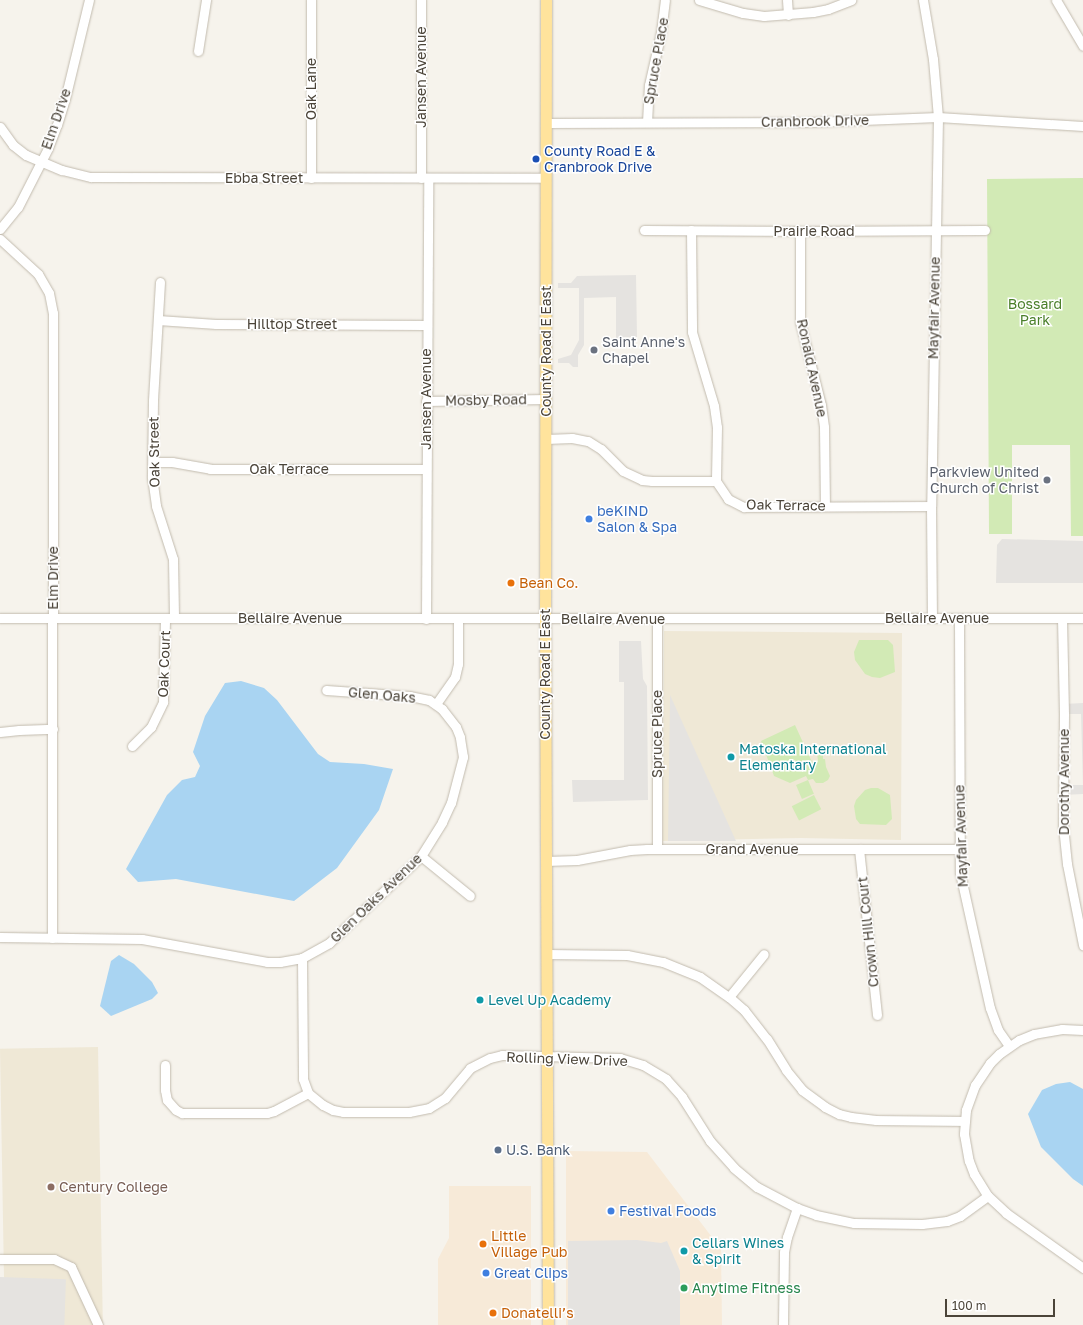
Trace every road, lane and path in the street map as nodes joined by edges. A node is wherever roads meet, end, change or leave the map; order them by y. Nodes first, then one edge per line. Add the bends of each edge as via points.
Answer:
1 (89, 0) edge
2 (206, 0) edge
3 (311, 0) edge
4 (421, 0) edge
5 (546, 0) edge
6 (665, 0) edge
7 (699, 0) edge
8 (786, 0) edge
9 (851, 0) edge
10 (922, 0) edge
11 (1056, 0) edge
12 (788, 15) junction
13 (1083, 46) edge
14 (198, 51) dead end
15 (938, 117) junction
16 (647, 122) junction
17 (546, 123) junction
18 (1083, 126) edge
19 (0, 127) edge
20 (41, 162) junction
21 (311, 178) junction
22 (424, 178) junction
23 (546, 178) junction
24 (0, 229) edge
25 (644, 230) dead end
26 (691, 230) junction
27 (935, 230) junction
28 (985, 230) dead end
29 (800, 231) junction
30 (0, 239) edge
31 (160, 282) dead end
32 (158, 320) junction
33 (426, 325) junction
34 (546, 399) junction
35 (426, 401) junction
36 (546, 439) junction
37 (153, 462) junction
38 (426, 470) junction
39 (716, 481) junction
40 (824, 505) junction
41 (931, 506) junction
42 (0, 618) edge
43 (53, 618) junction
44 (170, 618) junction
45 (426, 618) junction
46 (458, 618) junction
47 (656, 618) junction
48 (932, 618) junction
49 (959, 618) junction
50 (1062, 618) junction
51 (1083, 618) edge
52 (545, 619) junction
53 (326, 690) dead end
54 (436, 704) junction
55 (53, 729) junction
56 (0, 732) edge
57 (132, 746) dead end
58 (657, 849) junction
59 (859, 849) junction
60 (959, 849) junction
61 (421, 856) junction
62 (546, 861) junction
63 (470, 896) dead end
64 (1079, 905) edge
65 (0, 937) edge
66 (52, 938) junction
67 (1083, 945) edge
68 (547, 954) junction
69 (764, 954) dead end
70 (302, 958) junction
71 (729, 997) junction
72 (877, 1015) dead end
73 (1083, 1030) edge
74 (1009, 1046) junction
75 (547, 1058) junction
76 (165, 1065) dead end
77 (308, 1093) junction
78 (965, 1121) junction
79 (988, 1196) junction
80 (797, 1208) junction
81 (0, 1259) edge
82 (1083, 1268) edge
83 (98, 1325) edge
84 (548, 1325) edge
85 (783, 1325) edge

1 - 20 street, Elm Drive via 65,100
2 - 14 street
3 - 21 street, Oak Lane
4 - 22 street, Jansen Avenue
5 - 17 main road, County Road E East
6 - 16 street, Spruce Place via 649,85
7 - 12 street via 748,14
8 - 12 street
9 - 12 street via 828,9
10 - 15 street, Mayfair Avenue via 933,58
11 - 13 street
15 - 16 street, Cranbrook Drive via 813,122
15 - 18 street, Cranbrook Drive
15 - 27 street, Mayfair Avenue
16 - 17 street, Cranbrook Drive
17 - 23 main road, County Road E East
19 - 20 street, Ebba Street via 19,151
20 - 21 street, Ebba Street via 91,177
20 - 24 street, Elm Drive via 18,207
21 - 22 street, Ebba Street
22 - 23 street, Ebba Street
22 - 33 street, Jansen Avenue
23 - 34 main road, County Road E East
25 - 26 street, Prairie Road
26 - 29 street, Prairie Road
26 - 39 street via 692,332 714,406 717,427
27 - 28 street, Prairie Road
27 - 29 street, Prairie Road
27 - 41 street, Mayfair Avenue
29 - 40 street, Ronald Avenue via 800,322 824,427
30 - 43 street, Elm Drive via 38,274 52,303
31 - 32 street, Oak Street
32 - 33 street, Hilltop Street via 216,324
32 - 37 street, Oak Street via 153,401
33 - 35 street, Jansen Avenue
34 - 35 street, Mosby Road
34 - 36 main road, County Road E East
35 - 38 street, Jansen Avenue
36 - 39 street via 572,438 588,441 602,450 623,471 642,480
36 - 52 main road, County Road E East
37 - 38 street, Oak Terrace via 172,462 210,469
37 - 44 street, Oak Street via 156,506 173,559
38 - 45 street, Jansen Avenue
39 - 40 street, Oak Terrace via 728,499 744,506
40 - 41 street, Oak Terrace
41 - 48 street, Mayfair Avenue
42 - 43 street, Bellaire Avenue
43 - 44 street, Bellaire Avenue
43 - 55 street, Elm Drive
44 - 45 street, Bellaire Avenue
44 - 57 street, Oak Court via 163,702 151,727
45 - 46 street, Bellaire Avenue
46 - 52 street, Bellaire Avenue
46 - 54 street via 458,664 455,677
47 - 48 street, Bellaire Avenue
47 - 52 street, Bellaire Avenue
47 - 58 street, Spruce Place
48 - 49 street, Bellaire Avenue
49 - 50 street, Bellaire Avenue
49 - 60 street, Mayfair Avenue
50 - 51 street, Bellaire Avenue
50 - 64 street, Dorothy Avenue via 1063,826 1066,858
52 - 62 main road, County Road E East
53 - 54 street, Glen Oaks via 420,697
54 - 61 street, Glen Oaks Avenue via 456,726 463,758 451,803
55 - 56 street
55 - 66 street, Elm Drive
58 - 59 street, Grand Avenue
58 - 62 street, Grand Avenue via 630,850 577,860
59 - 60 street, Grand Avenue
59 - 72 street, Crown Hill Court
60 - 74 street, Mayfair Avenue via 963,892 990,1008 998,1030
61 - 63 street
61 - 70 street, Glen Oaks Avenue via 341,934 316,952
62 - 68 main road, County Road E East
64 - 67 street, Dorothy Avenue
65 - 66 street, Glen Oaks Avenue
66 - 70 street, Glen Oaks Avenue via 142,939 267,962
68 - 71 street via 607,954 647,958 682,969
68 - 75 main road, County Road E East
69 - 71 street
70 - 77 street via 302,1071
71 - 78 street via 756,1024 793,1080 825,1107 845,1116 866,1120
73 - 74 street via 1048,1030
74 - 78 street via 990,1063 975,1084
75 - 77 street, Rolling View Drive via 502,1055 485,1060 470,1068 445,1098 419,1111 343,1112 323,1105
75 - 80 street, Rolling View Drive via 620,1058 654,1070 674,1087 710,1141 734,1168 762,1190
75 - 84 main road, County Road E East
76 - 77 street via 167,1100 182,1113 267,1113
78 - 79 street via 969,1161
79 - 80 street, Rolling View Drive via 960,1216 922,1224 854,1223
79 - 82 street via 1006,1213
80 - 85 street via 784,1252
81 - 83 street via 54,1259 71,1267

